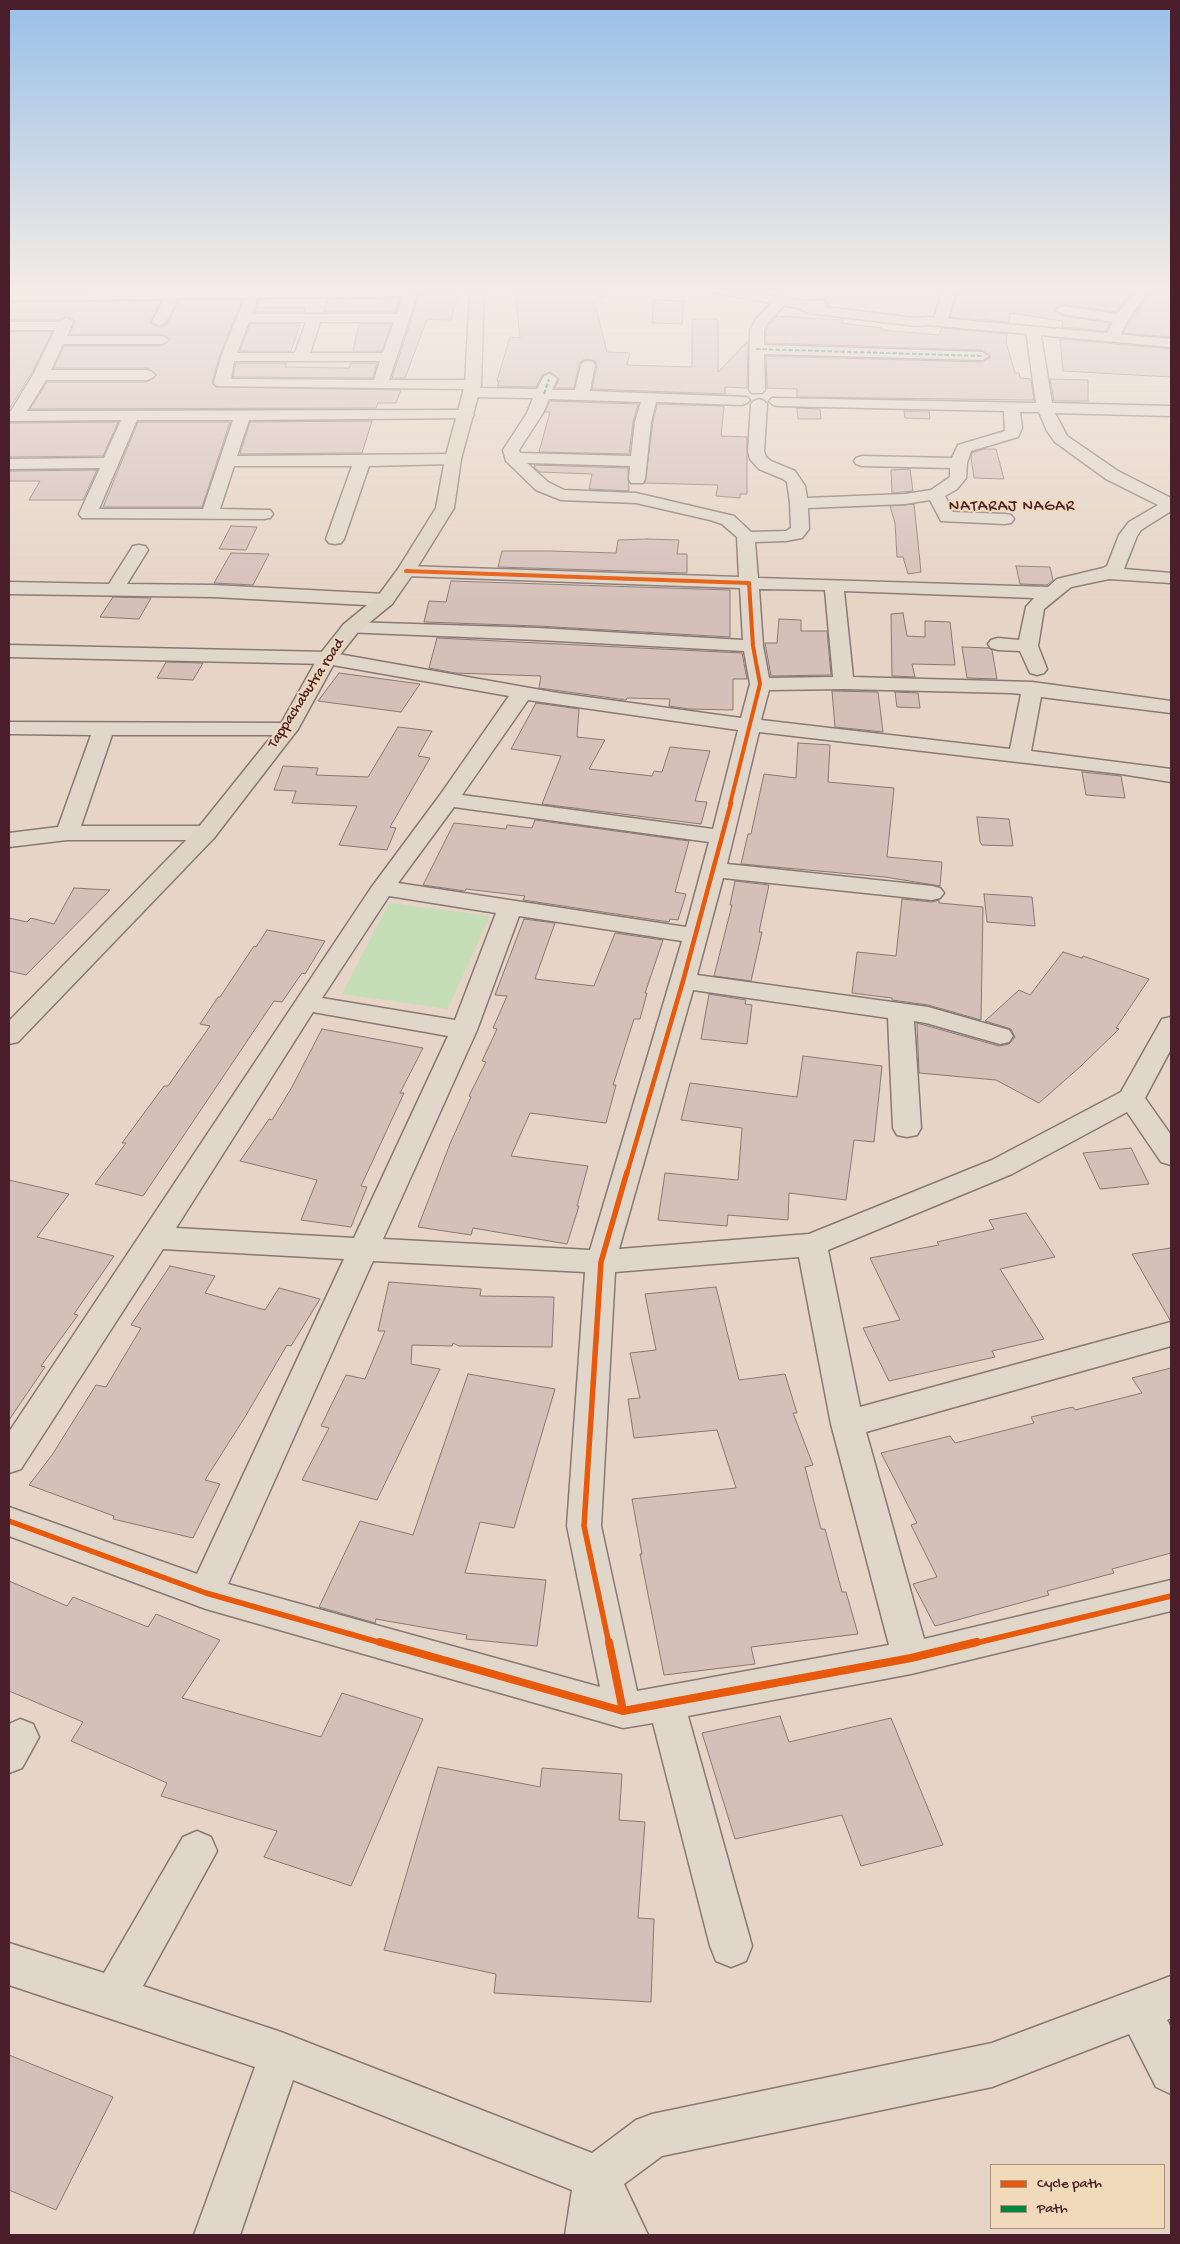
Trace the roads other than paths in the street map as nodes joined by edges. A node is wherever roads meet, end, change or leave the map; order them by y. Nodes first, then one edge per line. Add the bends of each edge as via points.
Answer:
1 (28, 394) edge
2 (471, 394) edge
3 (542, 394) edge
4 (576, 394) edge
5 (753, 394) edge
6 (772, 394) edge
7 (776, 394) edge
8 (1043, 394) edge
9 (582, 395) joint
10 (650, 397) junction
11 (753, 398) junction
12 (1011, 407) junction
13 (1045, 408) junction
14 (1171, 411) edge
15 (243, 415) junction
16 (466, 415) junction
17 (12, 416) edge
18 (132, 416) junction
19 (512, 458) junction
20 (453, 459) junction
21 (227, 461) junction
22 (362, 461) junction
23 (637, 461) junction
24 (862, 461) dead end
25 (111, 463) junction
26 (959, 463) junction
27 (9, 464) edge
28 (936, 494) junction
29 (636, 498) junction
30 (799, 503) junction
31 (1171, 505) edge
32 (210, 513) junction
33 (264, 514) dead end
34 (1005, 519) dead end
35 (746, 537) junction
36 (335, 539) dead end
37 (139, 550) dead end
38 (406, 571) junction
39 (1109, 573) junction
40 (1171, 578) edge
41 (749, 583) junction
42 (834, 585) junction
43 (9, 588) edge
44 (115, 589) junction
45 (1052, 593) junction
46 (385, 600) junction
47 (351, 628) junction
48 (998, 644) dead end
49 (753, 646) junction
50 (1028, 646) junction
51 (9, 651) edge
52 (327, 658) junction
53 (1034, 679) junction
54 (844, 683) junction
55 (760, 684) junction
56 (522, 693) junction
57 (1171, 706) edge
58 (749, 725) junction
59 (9, 728) edge
60 (104, 728) junction
61 (288, 729) junction
62 (1019, 757) junction
63 (1171, 776) edge
64 (448, 800) junction
65 (67, 833) junction
66 (206, 833) junction
67 (721, 837) junction
68 (9, 840) edge
69 (714, 870) junction
70 (383, 888) junction
71 (932, 893) dead end
72 (510, 908) junction
73 (695, 936) junction
74 (684, 981) junction
75 (306, 1002) junction
76 (900, 1011) junction
77 (1171, 1025) edge
78 (464, 1030) junction
79 (9, 1036) edge
80 (1000, 1036) dead end
81 (1130, 1098) junction
82 (908, 1128) dead end
83 (1171, 1155) edge
84 (155, 1238) junction
85 (812, 1245) junction
86 (364, 1251) junction
87 (601, 1262) junction
88 (1171, 1334) edge
89 (847, 1424) junction
90 (9, 1459) edge
91 (9, 1521) edge
92 (206, 1593) junction
93 (1171, 1596) edge
94 (911, 1658) junction
95 (666, 1703) junction
96 (623, 1711) junction
97 (197, 1851) dead end
98 (731, 1946) dead end
99 (9, 1964) edge
100 (114, 1997) junction
101 (1155, 2003) edge
102 (281, 2054) junction
103 (1171, 2072) edge
104 (596, 2177) junction
105 (217, 2235) edge
106 (588, 2235) edge
107 (625, 2235) edge

1 - 17 street
2 - 16 main road, Tappachabutra road
3 - 19 street via 511,450
4 - 9 street
5 - 11 street
6 - 11 street
7 - 12 street via 779,397 777,401
8 - 13 street
9 - 10 street
10 - 11 street
10 - 23 street
11 - 30 street via 758,459 794,480
12 - 13 street
12 - 26 street via 1012,434 964,448
13 - 14 street
13 - 31 street via 1055,431 1069,446 1112,475
15 - 16 street
15 - 18 street
15 - 21 street
16 - 20 main road, Tappachabutra road
17 - 18 street
18 - 25 street
19 - 23 street
19 - 29 street via 553,493
20 - 22 street
20 - 38 main road, Tappachabutra road via 445,508
21 - 22 street
21 - 32 street
22 - 36 street
23 - 29 street
24 - 26 street
25 - 27 street
25 - 32 street via 88,514
26 - 28 street via 958,478
28 - 30 street via 905,499
28 - 34 street via 947,517
29 - 35 street via 728,520
30 - 35 street via 800,529 796,534
31 - 39 street via 1135,526 1128,534 1115,568
32 - 33 street
35 - 41 street
37 - 44 street
38 - 41 street
38 - 46 main road, Tappachabutra road
39 - 40 street
39 - 45 street via 1064,583
41 - 42 street
41 - 49 street
42 - 45 street
42 - 54 street
43 - 44 street
44 - 46 street
45 - 50 street via 1035,607
46 - 47 main road, Tappachabutra road
47 - 49 street
47 - 52 main road, Tappachabutra road
48 - 50 street
49 - 55 street
50 - 53 street
51 - 52 street
52 - 56 street
52 - 61 main road, Tappachabutra road
53 - 54 street
53 - 57 street
53 - 62 street
54 - 55 street
55 - 58 street
56 - 58 street
56 - 64 street
58 - 62 street
58 - 67 street
59 - 60 street
60 - 61 street
60 - 65 street
61 - 66 main road, Tappachabutra road
62 - 63 street
64 - 67 street
64 - 70 street
65 - 66 street
65 - 68 street
66 - 79 main road, Tappachabutra road
67 - 69 street
69 - 71 street
69 - 73 street
70 - 72 street
70 - 75 street
72 - 73 street
72 - 78 street
73 - 74 street
74 - 76 street
74 - 87 street
75 - 78 street
75 - 84 street
76 - 80 street via 928,1015
76 - 82 street
77 - 81 street
78 - 86 street
81 - 83 street
81 - 85 street via 1002,1167
84 - 86 street
84 - 90 street
85 - 87 street
85 - 89 street
86 - 87 street
86 - 92 street
87 - 96 street via 584,1526
88 - 89 street
89 - 94 street
91 - 92 street
92 - 96 street
93 - 94 street
94 - 95 street
95 - 96 street
95 - 98 street
97 - 100 street
99 - 100 street
100 - 102 street
101 - 103 street
101 - 104 street via 992,2065 652,2136
102 - 104 street
102 - 105 street
104 - 106 street
104 - 107 street

